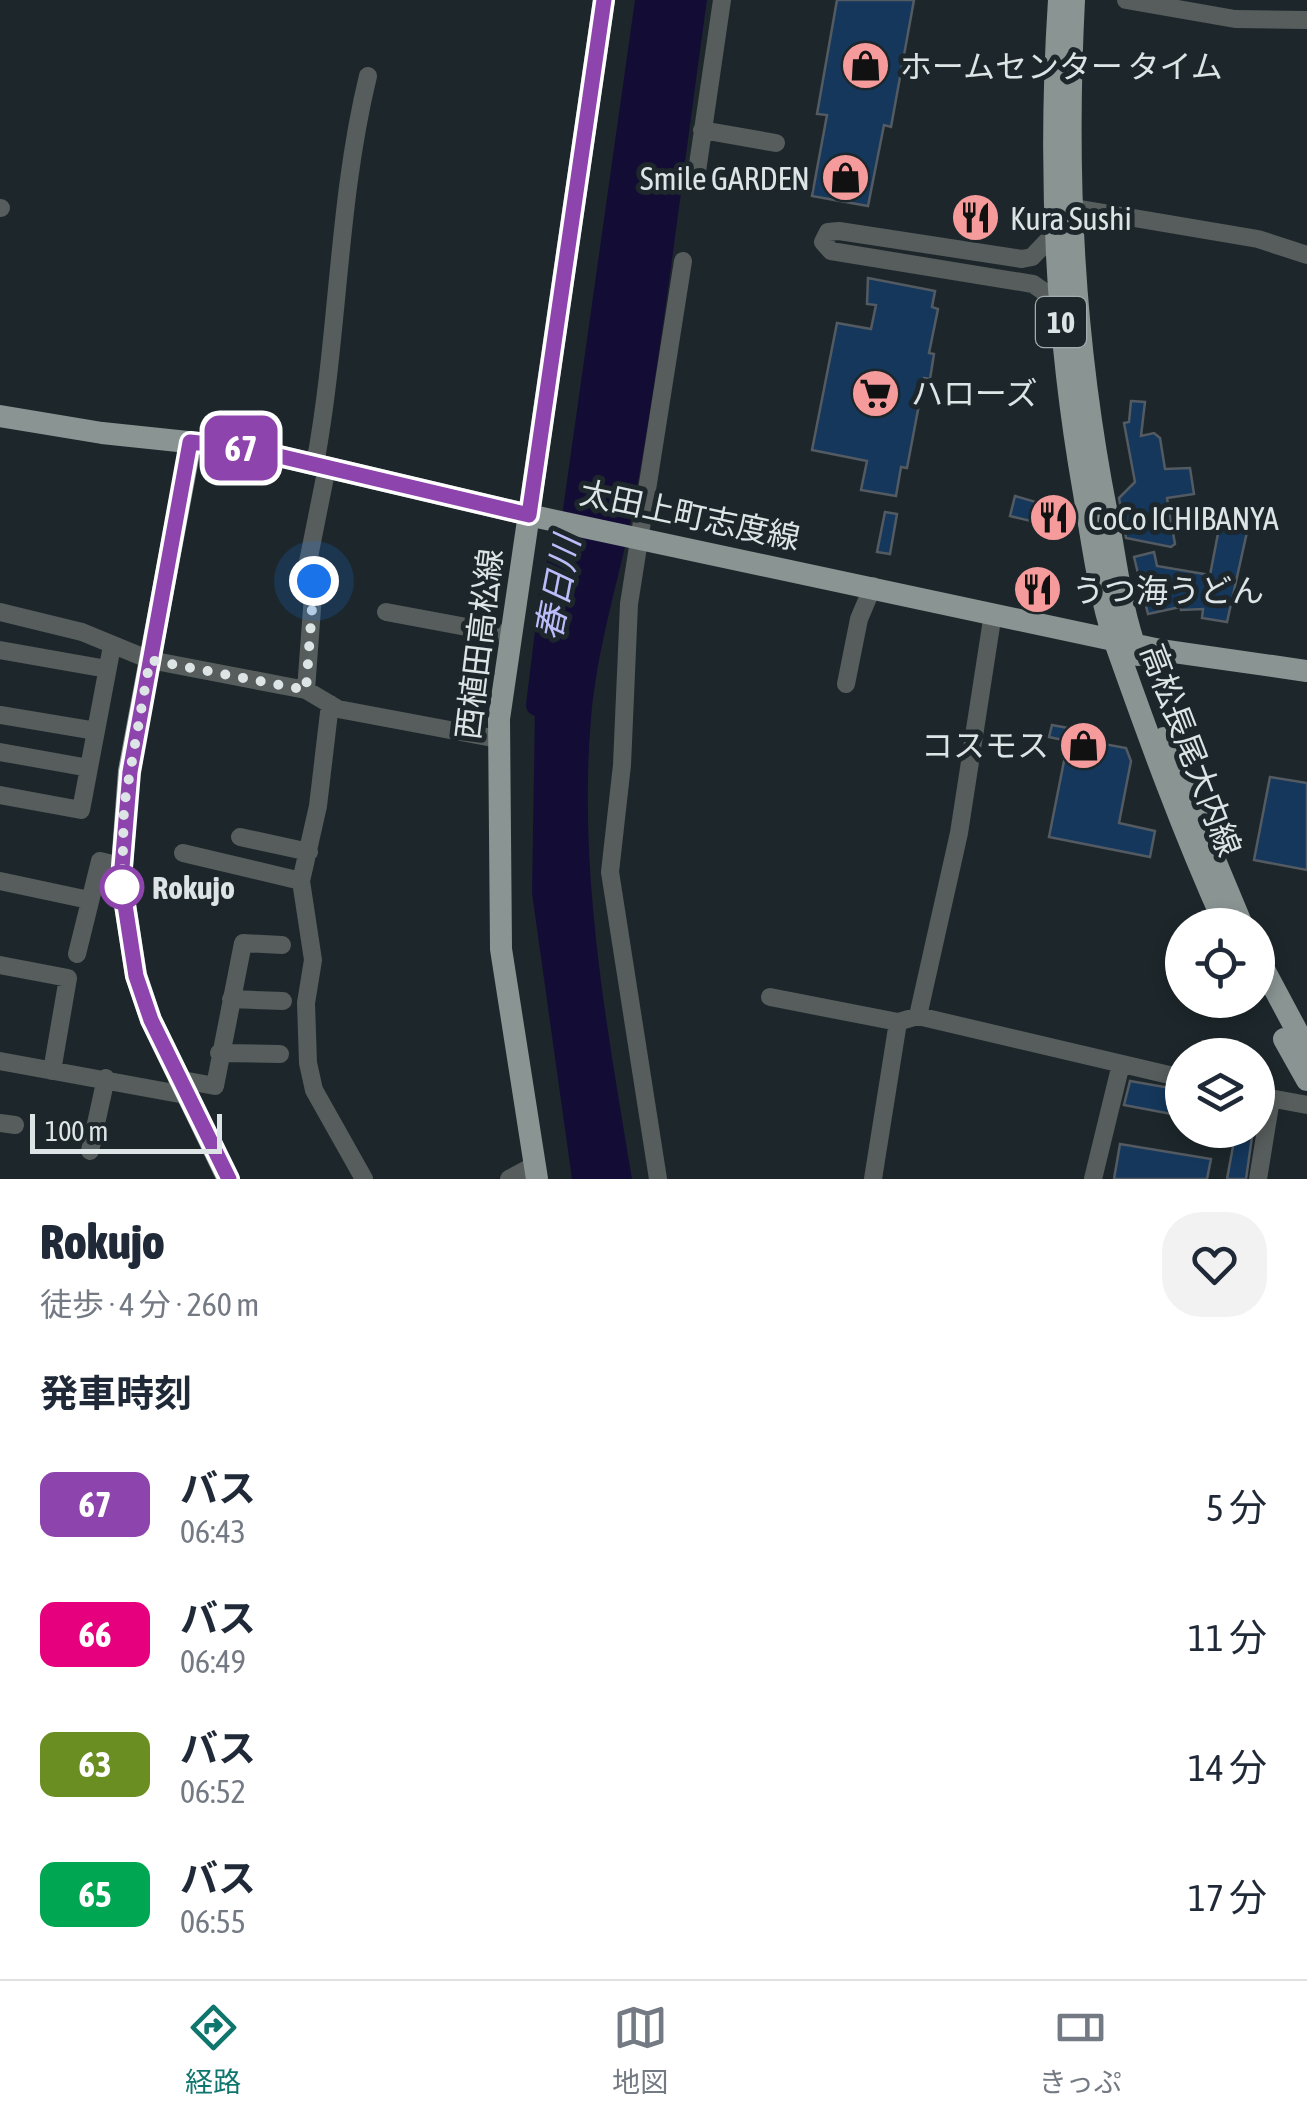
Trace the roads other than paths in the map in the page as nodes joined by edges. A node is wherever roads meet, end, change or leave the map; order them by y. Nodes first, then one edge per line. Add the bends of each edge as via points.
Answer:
1 (604, 0) edge
2 (722, 0) edge
3 (1058, 0) edge
4 (1074, 0) edge
5 (1126, 0) edge
6 (1284, 8) edge
7 (1307, 20) edge
8 (368, 76) dead end
9 (702, 130) junction
10 (776, 143) dead end
11 (695, 185) dead end
12 (1060, 206) junction
13 (1054, 234) junction
14 (1307, 255) edge
15 (683, 261) dead end
16 (1059, 302) junction
17 (0, 416) edge
18 (190, 442) junction
19 (321, 466) junction
20 (536, 516) junction
21 (640, 536) junction
22 (872, 586) junction
23 (0, 612) edge
24 (386, 612) dead end
25 (992, 613) junction
26 (509, 635) junction
27 (1124, 642) junction
28 (112, 646) junction
29 (0, 650) edge
30 (150, 660) junction
31 (107, 669) junction
32 (1307, 671) edge
33 (846, 684) dead end
34 (306, 690) junction
35 (330, 704) junction
36 (0, 714) edge
37 (96, 731) junction
38 (498, 739) junction
39 (0, 752) edge
40 (89, 768) junction
41 (0, 795) edge
42 (240, 836) dead end
43 (309, 852) junction
44 (182, 853) dead end
45 (121, 866) junction
46 (0, 881) edge
47 (301, 882) junction
48 (89, 900) junction
49 (1217, 908) edge
50 (1235, 908) edge
51 (282, 945) dead end
52 (77, 954) dead end
53 (0, 965) edge
54 (1275, 990) edge
55 (770, 997) dead end
56 (230, 999) junction
57 (283, 1001) dead end
58 (918, 1016) junction
59 (1273, 1018) edge
60 (898, 1022) junction
61 (1307, 1050) edge
62 (220, 1053) junction
63 (280, 1054) dead end
64 (0, 1064) edge
65 (1121, 1064) junction
66 (52, 1071) junction
67 (1165, 1074) edge
68 (106, 1078) junction
69 (1307, 1080) edge
70 (181, 1087) junction
71 (1275, 1100) edge
72 (1307, 1105) edge
73 (1260, 1148) edge
74 (90, 1151) dead end
75 (536, 1172) edge
76 (228, 1179) edge
77 (364, 1179) edge
78 (509, 1179) edge
79 (658, 1179) edge
80 (873, 1179) edge
81 (1094, 1179) edge
82 (1258, 1179) edge

1 - 20 main road, 西植田高松線
2 - 9 street
3 - 12 main road, 高松長尾大内線 / 10
4 - 12 main road, 高松長尾大内線 / 10
5 - 6 street via 1235,19
6 - 7 street
8 - 19 street via 352,144
9 - 10 street
9 - 11 street
12 - 13 main road, 高松長尾大内線 / 10
12 - 14 street via 1258,239
12 - 27 main road, 高松長尾大内線 / 10
13 - 16 main road, 高松長尾大内線 / 10
13 - 16 street via 1032,257 1022,258 838,231 828,232 823,242 831,251 1033,284
15 - 21 street
16 - 27 main road, 高松長尾大内線 / 10 via 1074,436
17 - 18 main road, 太田上町志度線
18 - 19 main road, 太田上町志度線
18 - 30 main road
19 - 20 main road, 太田上町志度線
19 - 34 street via 307,567 314,581
20 - 21 main road, 太田上町志度線
20 - 26 main road, 西植田高松線
21 - 22 main road, 太田上町志度線
21 - 79 street via 624,653 622,765 610,872
22 - 25 main road, 太田上町志度線
22 - 33 street
23 - 28 street
24 - 26 street
25 - 27 main road, 太田上町志度線
25 - 58 street via 958,833
26 - 38 main road, 西植田高松線
27 - 32 main road, 太田上町志度線
27 - 49 main road, 高松長尾大内線 / 10 via 1168,798
27 - 50 main road, 高松長尾大内線 / 10
28 - 30 street
28 - 31 street
29 - 31 street
30 - 34 street
30 - 45 main road via 124,806
31 - 37 street
34 - 35 street
35 - 38 street
35 - 43 street
36 - 37 street
37 - 40 street
38 - 75 main road, 西植田高松線 via 500,949
39 - 40 street
40 - 41 street via 81,810
42 - 43 street
43 - 47 street
44 - 47 street
45 - 48 street via 100,861
45 - 70 main road via 136,976
46 - 48 street
47 - 77 street via 313,960 308,1063 314,1090
48 - 52 street
51 - 56 street via 235,941
53 - 66 street via 68,978
54 - 61 main road
55 - 60 street
56 - 57 street
56 - 62 street
58 - 60 street
58 - 65 street
59 - 69 main road
60 - 80 street
62 - 63 street
62 - 70 street via 215,1086
64 - 66 street
65 - 67 street
65 - 81 street
66 - 68 street
68 - 70 street
68 - 74 street
70 - 76 main road
71 - 72 street
73 - 82 street
75 - 78 street

